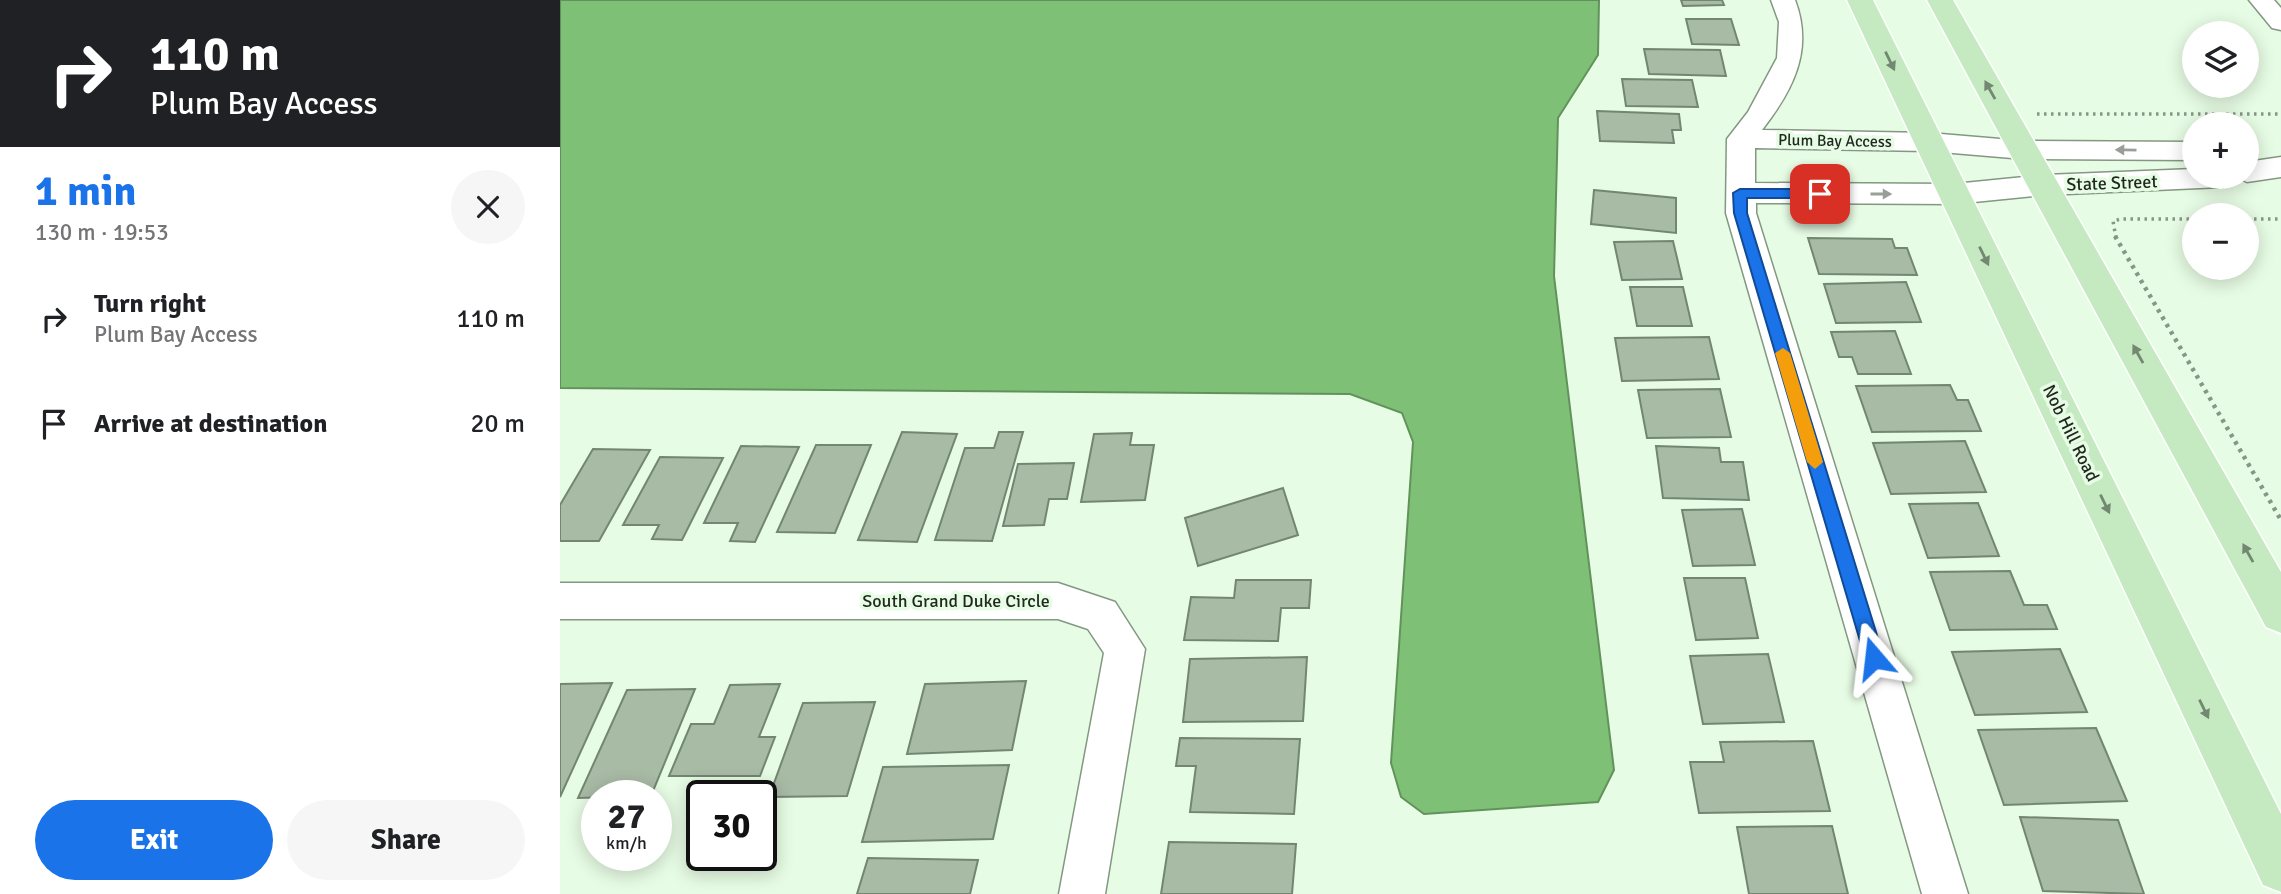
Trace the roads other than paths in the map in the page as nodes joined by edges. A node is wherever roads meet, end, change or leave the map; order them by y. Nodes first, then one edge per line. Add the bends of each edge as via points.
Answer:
1 (1783, 0) edge
2 (1860, 0) edge
3 (1940, 0) edge
4 (2260, 0) edge
5 (2281, 23) edge
6 (1741, 139) junction
7 (1930, 142) junction
8 (2024, 150) junction
9 (2182, 151) edge
10 (2259, 160) edge
11 (2281, 165) edge
12 (2259, 170) edge
13 (2182, 179) edge
14 (2045, 185) junction
15 (1740, 193) junction
16 (1954, 194) junction
17 (560, 601) edge
18 (2281, 613) edge
19 (2281, 867) edge
20 (1082, 894) edge
21 (1945, 894) edge

1 - 6 street via 1791,22 1790,58
2 -> 7 main road, Nob Hill Road
8 -> 3 main road
4 - 5 street
6 - 7 street, Plum Bay Access
6 - 15 street
7 - 8 street, Plum Bay Access
7 - 16 main road, Nob Hill Road
9 -> 8 street, State Street
8 - 14 main road
10 - 11 street
11 - 12 street
13 - 14 street, State Street
14 - 16 street, State Street
18 -> 14 main road
15 -> 16 street
15 - 21 street via 1741,213
16 -> 19 main road, Nob Hill Road
17 - 20 street, South Grand Duke Circle via 1058,601 1101,615 1125,649

